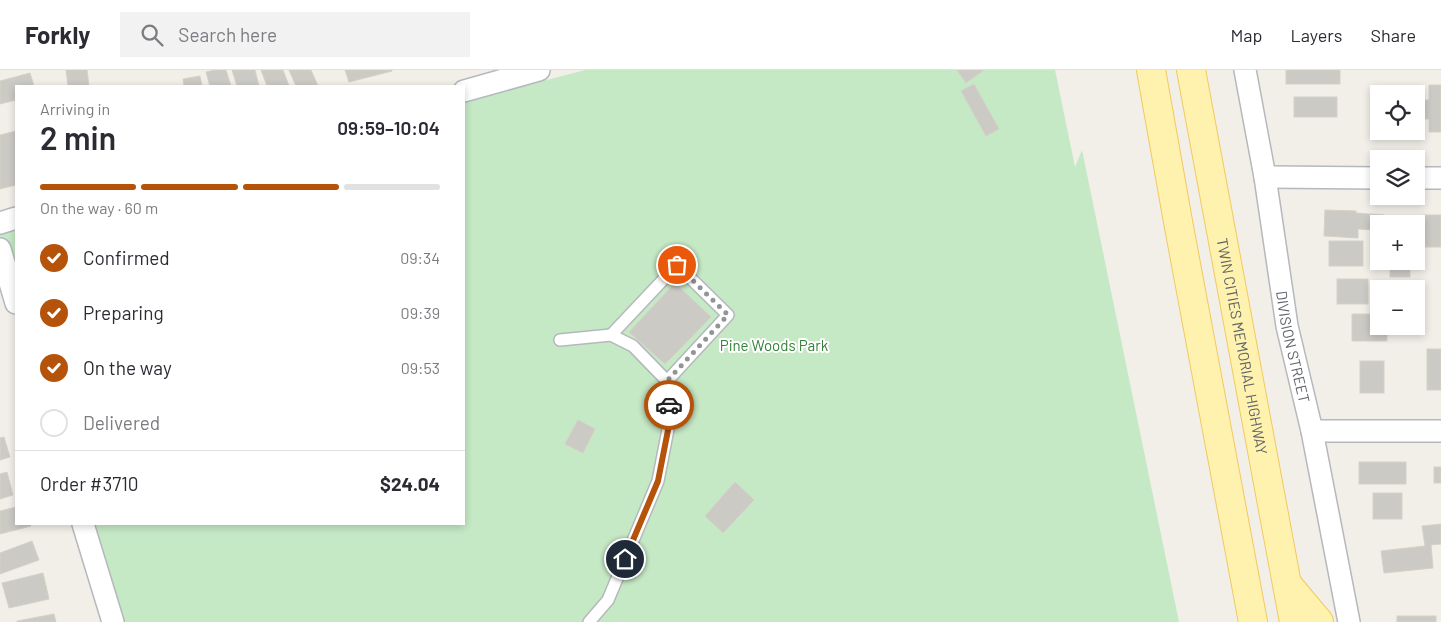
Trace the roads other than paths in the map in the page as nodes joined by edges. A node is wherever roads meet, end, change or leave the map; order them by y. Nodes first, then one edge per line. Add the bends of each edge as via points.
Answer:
1 (539, 70) edge
2 (1151, 70) edge
3 (1191, 70) edge
4 (1245, 70) edge
5 (465, 91) edge
6 (1265, 177) junction
7 (1370, 178) edge
8 (1425, 178) edge
9 (1441, 178) edge
10 (15, 218) edge
11 (0, 223) edge
12 (0, 249) edge
13 (15, 300) edge
14 (610, 335) junction
15 (560, 340) dead end
16 (667, 381) junction
17 (1312, 431) junction
18 (1441, 431) edge
19 (83, 525) edge
20 (1288, 585) junction
21 (113, 622) edge
22 (589, 622) edge
23 (1253, 622) edge
24 (1294, 622) edge
25 (1319, 622) edge
26 (1349, 622) edge

1 - 5 street
2 - 23 main road
3 - 20 main road, TWIN CITIES MEMORIAL HIGHWAY
4 - 6 street, DIVISION STREET
6 - 7 street
6 - 17 street, DIVISION STREET via 1287,326
8 - 9 street
10 - 11 street
12 - 13 street
14 - 15 lane
14 - 16 lane via 633,346
14 - 16 lane via 677,265 728,315
16 - 22 lane via 670,420 658,481 608,600
17 - 18 street
17 - 26 street, DIVISION STREET
19 - 21 street
20 - 24 main road, TWIN CITIES MEMORIAL HIGHWAY
20 - 25 main road

